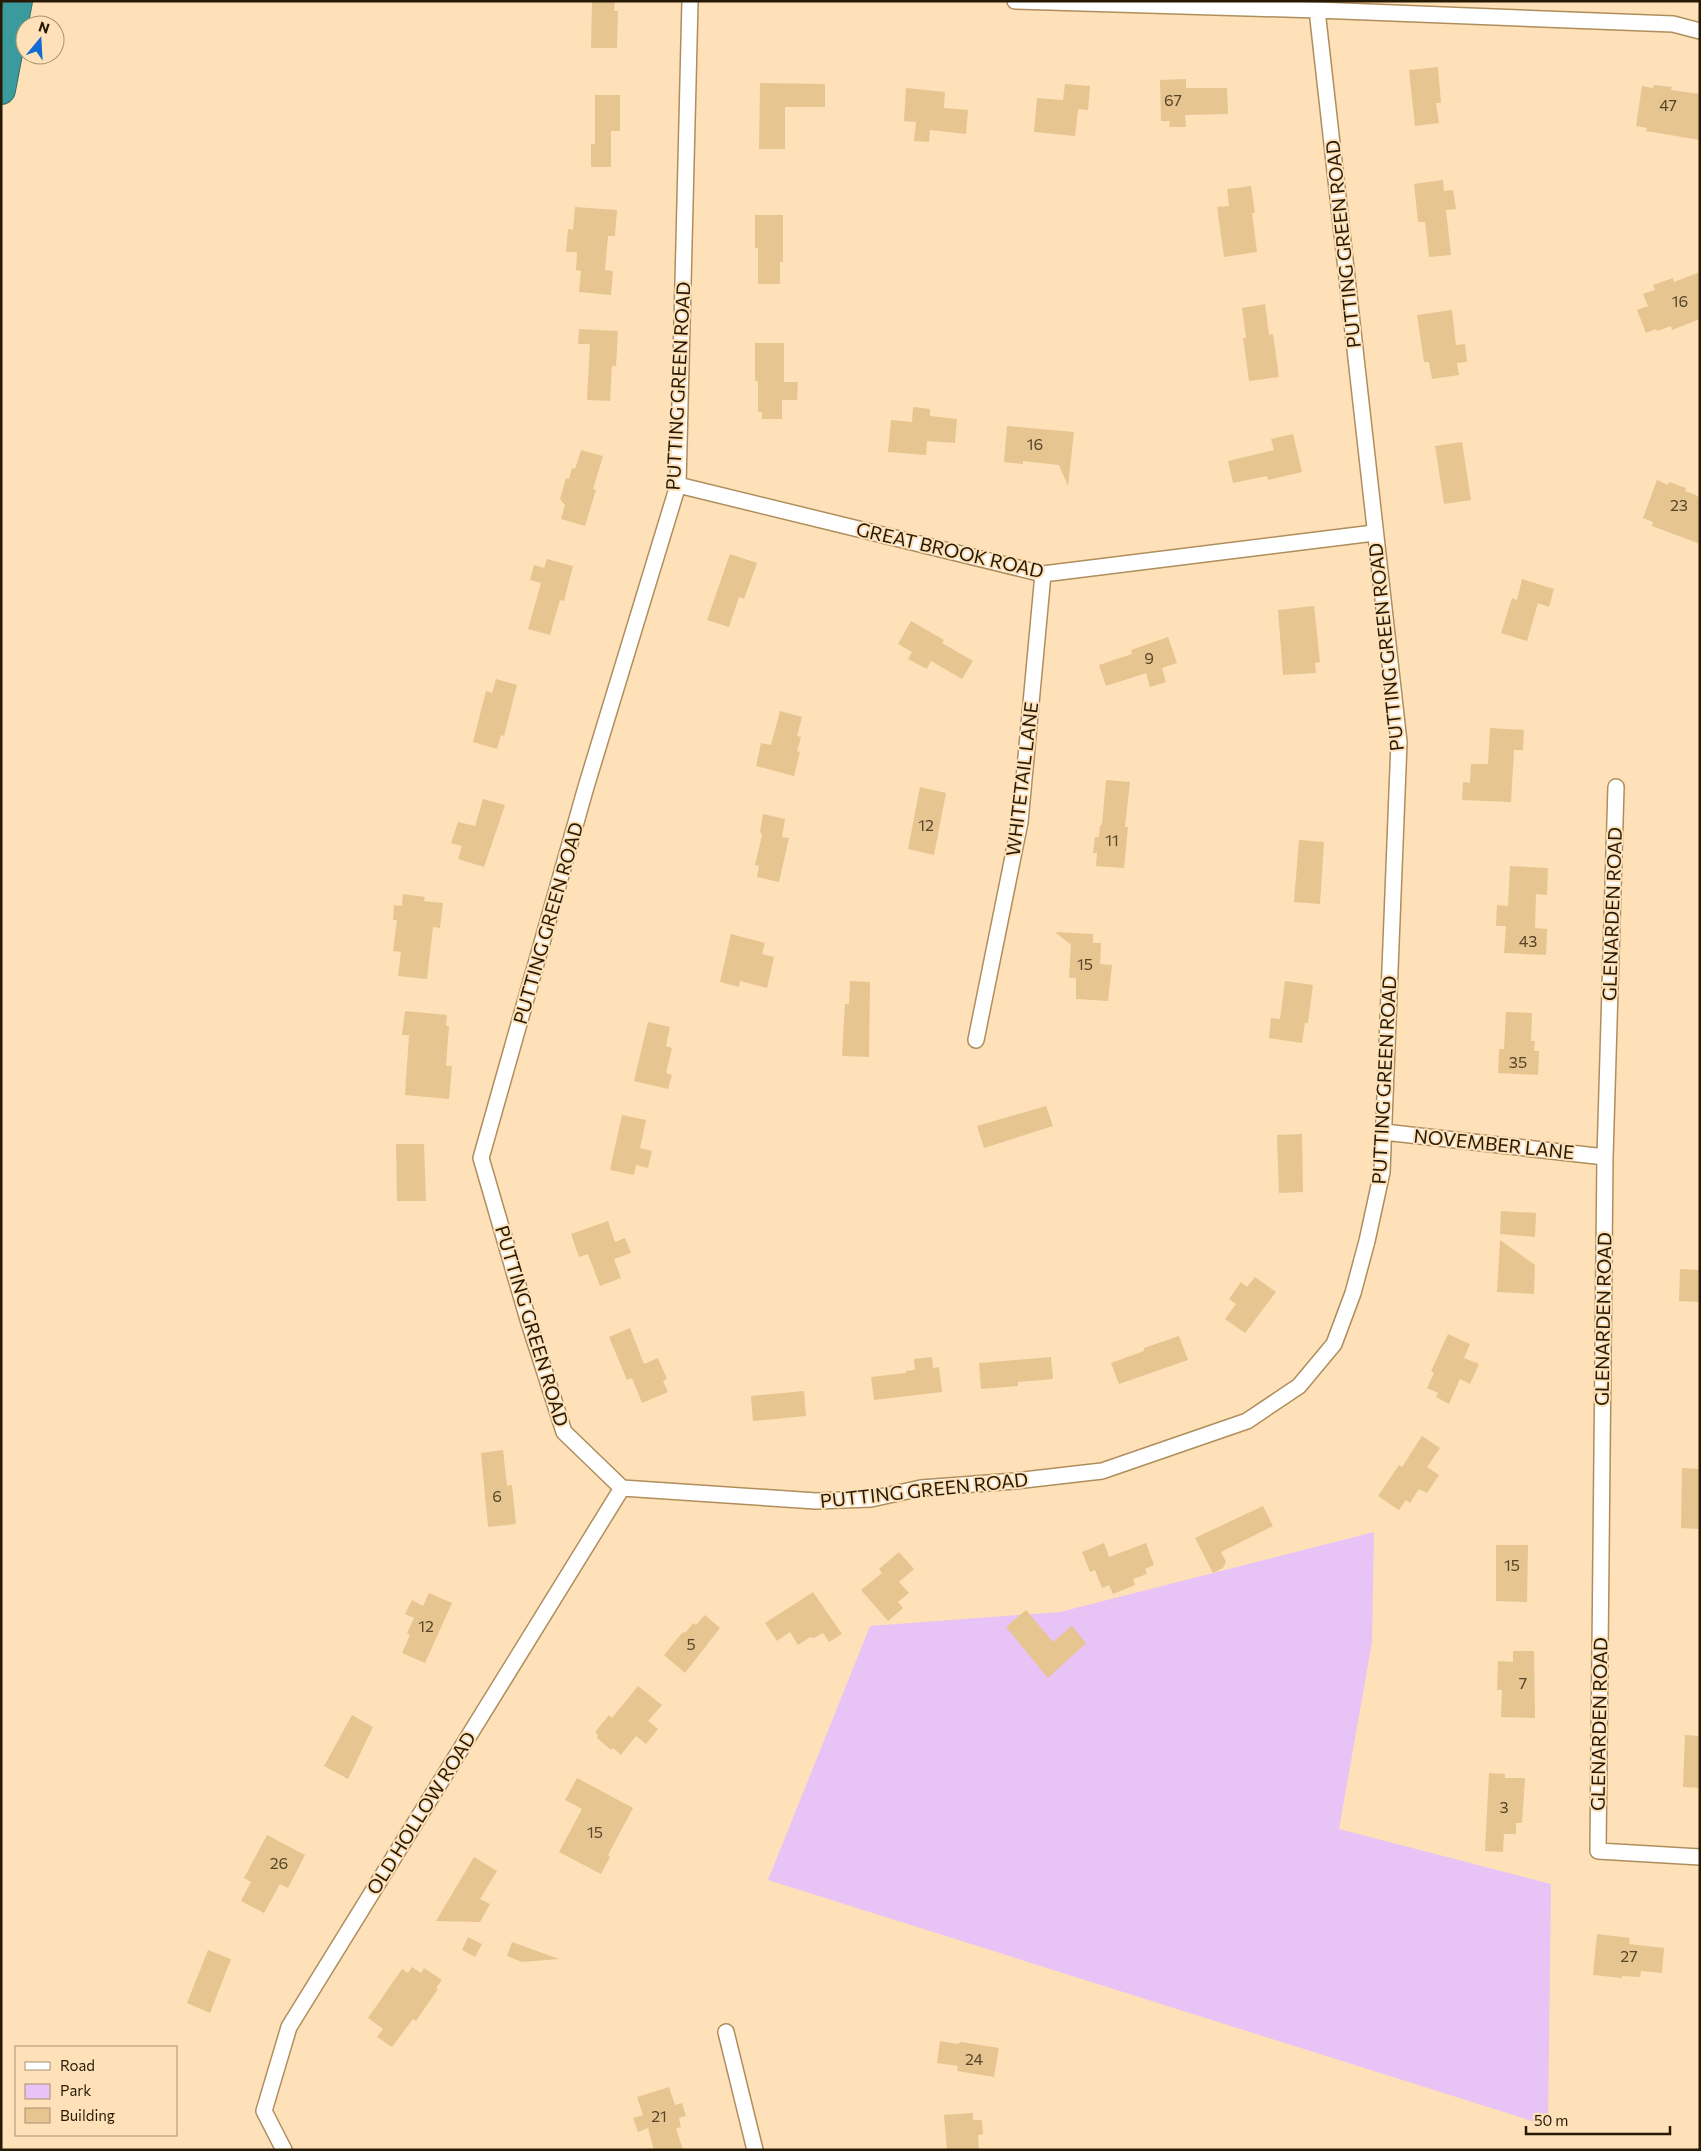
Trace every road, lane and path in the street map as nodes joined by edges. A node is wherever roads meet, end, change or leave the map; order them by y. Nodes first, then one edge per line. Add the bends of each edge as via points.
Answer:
1 (18, 1) edge
2 (690, 1) edge
3 (1015, 1) edge
4 (1317, 10) junction
5 (1700, 31) edge
6 (1, 90) edge
7 (678, 485) junction
8 (1374, 533) junction
9 (1043, 574) junction
10 (1616, 787) dead end
11 (976, 1040) dead end
12 (1384, 1132) junction
13 (1605, 1157) junction
14 (622, 1488) junction
15 (1700, 1857) edge
16 (726, 2032) dead end
17 (284, 2150) edge
18 (755, 2150) edge

1 - 6 highway
2 - 7 street, PUTTING GREEN ROAD
3 - 4 street
4 - 5 street via 1673,24
4 - 8 street, PUTTING GREEN ROAD
7 - 9 street, GREAT BROOK ROAD
7 - 14 street, PUTTING GREEN ROAD via 586,786 482,1158 564,1432
8 - 9 street, GREAT BROOK ROAD
8 - 12 street, PUTTING GREEN ROAD via 1399,742
9 - 11 street, WHITETAIL LANE via 1020,822
10 - 13 street, GLENARDEN ROAD
12 - 13 street, NOVEMBER LANE
12 - 14 street, PUTTING GREEN ROAD via 1382,1172 1367,1241 1353,1293 1334,1344 1299,1386 1247,1420 1102,1471 921,1488 871,1499 816,1502
13 - 15 street, GLENARDEN ROAD via 1598,1851
14 - 17 street, OLD HOLLOW ROAD via 289,2027 264,2111
16 - 18 street

